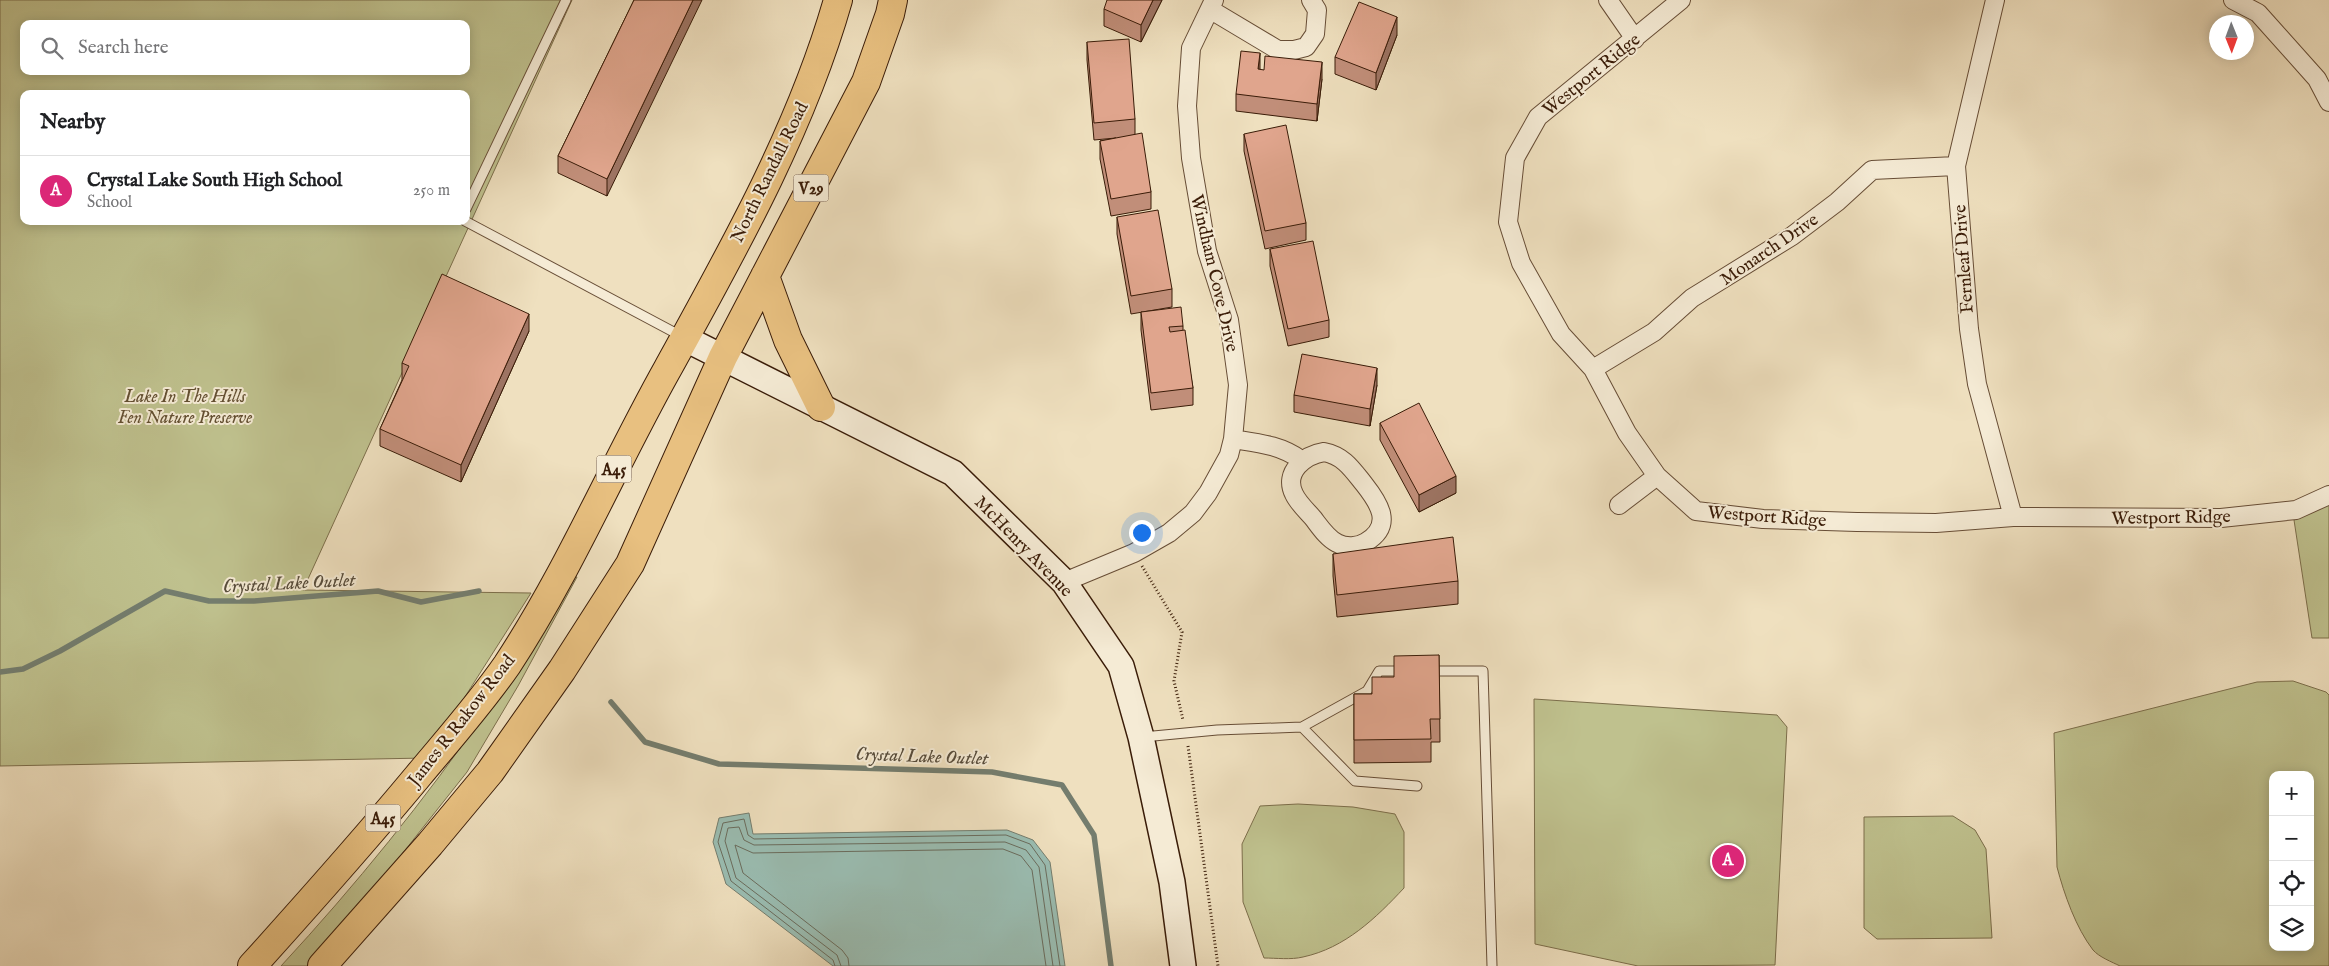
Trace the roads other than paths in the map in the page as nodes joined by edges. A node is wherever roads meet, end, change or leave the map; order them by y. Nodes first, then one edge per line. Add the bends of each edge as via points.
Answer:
1 (566, 0) edge
2 (838, 0) edge
3 (893, 0) edge
4 (1311, 0) edge
5 (1608, 0) edge
6 (1681, 0) edge
7 (1995, 0) edge
8 (2233, 0) edge
9 (1212, 5) edge
10 (2259, 7) edge
11 (1635, 38) junction
12 (2329, 102) edge
13 (1956, 166) junction
14 (470, 201) edge
15 (470, 224) edge
16 (765, 276) junction
17 (684, 338) junction
18 (723, 357) junction
19 (1592, 369) junction
20 (821, 407) junction
21 (1234, 439) junction
22 (1301, 460) junction
23 (1657, 476) junction
24 (2329, 494) edge
25 (1619, 505) dead end
26 (2013, 517) junction
27 (1064, 582) junction
28 (1302, 727) junction
29 (1141, 737) junction
30 (1417, 786) dead end
31 (252, 966) edge
32 (322, 966) edge
33 (1184, 966) edge
34 (1492, 966) edge

1 - 14 lane
2 - 17 main road, North Randall Road / V29 via 799,113
3 - 16 main road, V29 via 866,82
4 - 9 street via 1317,10 1315,34 1306,47 1294,50 1278,50
5 - 11 street
6 - 11 street, Westport Ridge
7 - 13 street, Fernleaf Drive
8 - 10 street
9 - 21 street, Windham Cove Drive via 1191,48 1187,106 1190,158 1207,252 1229,320 1238,385
10 - 12 street via 2317,79
11 - 19 street, Westport Ridge via 1538,117 1515,158 1508,222 1521,263 1561,334
13 - 19 street, Monarch Drive via 1872,170 1792,236 1692,298 1654,332
13 - 26 street, Fernleaf Drive via 1969,329 1977,384
15 - 17 lane
16 - 18 main road, V29
16 - 20 main road via 788,340
17 - 18 street, McHenry Avenue
17 - 31 main road, James R Rakow Road / A45 via 546,600 506,665 468,716 344,864
18 - 20 street, McHenry Avenue
18 - 32 main road via 630,564 567,663 490,772
19 - 23 street, Westport Ridge via 1627,433
20 - 27 street, McHenry Avenue via 953,473
21 - 22 street via 1270,444
21 - 27 street, Windham Cove Drive via 1208,493 1193,513 1169,533 1134,553
22 - 22 street via 1293,476 1294,494 1328,537 1338,544 1350,546 1372,538 1380,528 1380,504 1346,461 1336,454 1324,452
23 - 25 street
23 - 26 street, Westport Ridge via 1696,511 1763,519 1936,523
24 - 26 street, Westport Ridge via 2296,510 2221,518
27 - 29 street, McHenry Avenue via 1121,666
28 - 29 lane
28 - 30 lane via 1355,781
28 - 34 lane via 1367,692 1379,670 1484,671
29 - 33 street, McHenry Avenue via 1172,882

